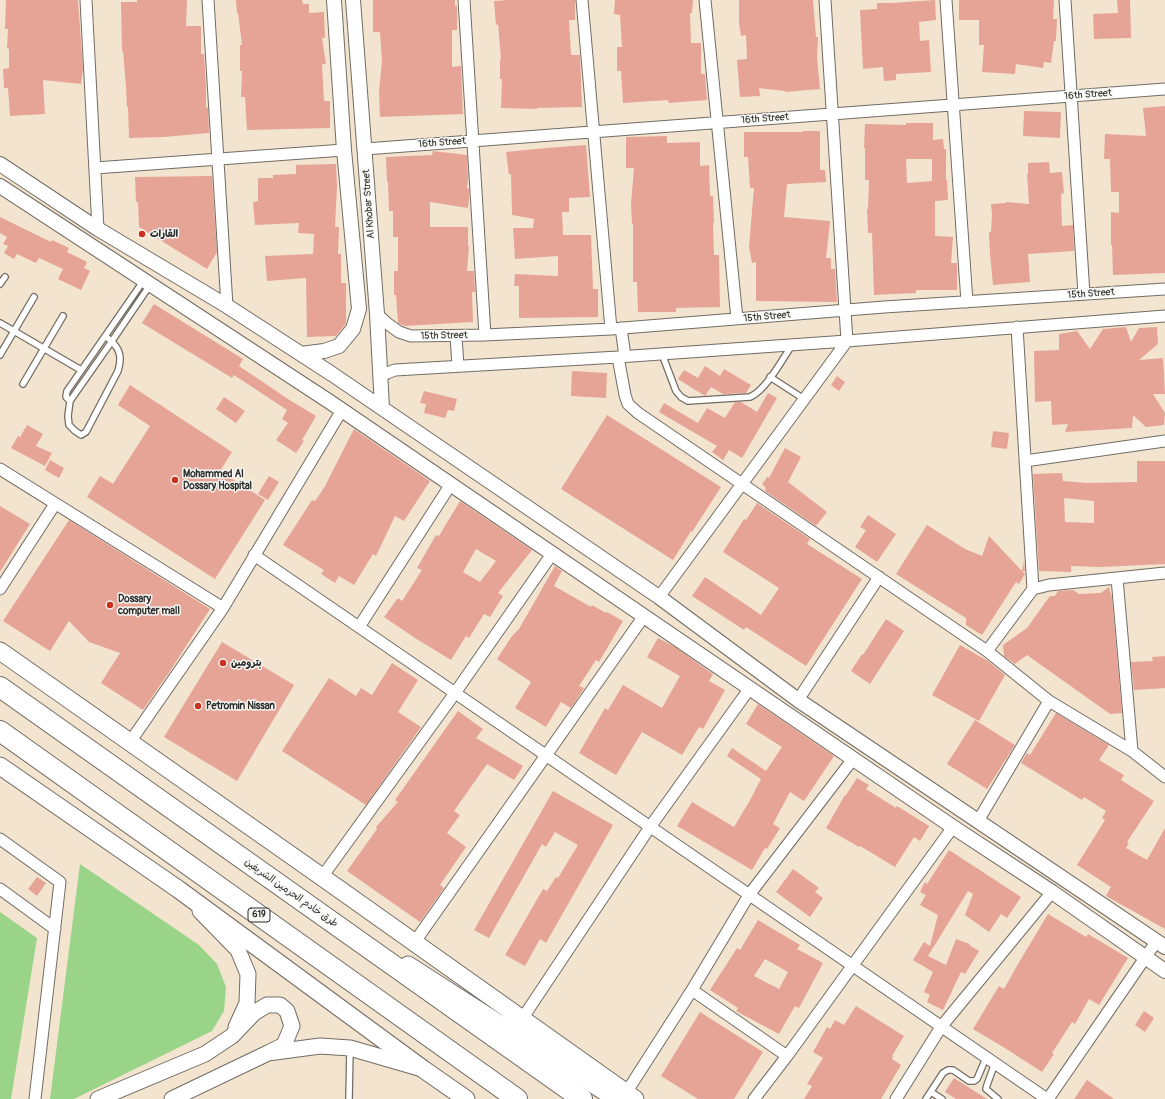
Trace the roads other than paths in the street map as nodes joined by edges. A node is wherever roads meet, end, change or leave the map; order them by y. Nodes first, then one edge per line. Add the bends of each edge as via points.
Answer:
1 (86, 0) edge
2 (208, 0) edge
3 (334, 0) edge
4 (353, 0) edge
5 (464, 0) edge
6 (582, 0) edge
7 (705, 0) edge
8 (825, 0) edge
9 (946, 0) edge
10 (1065, 0) edge
11 (1165, 89) edge
12 (1071, 96) junction
13 (953, 105) junction
14 (833, 114) junction
15 (717, 122) junction
16 (594, 131) junction
17 (473, 140) junction
18 (365, 149) junction
19 (344, 150) junction
20 (218, 159) junction
21 (0, 164) edge
22 (95, 168) junction
23 (0, 186) edge
24 (98, 229) junction
25 (373, 257) junction
26 (354, 258) junction
27 (5, 277) dead end
28 (147, 282) junction
29 (0, 284) edge
30 (1165, 289) edge
31 (1084, 294) junction
32 (34, 297) dead end
33 (967, 302) junction
34 (227, 306) junction
35 (845, 310) junction
36 (377, 314) junction
37 (63, 316) dead end
38 (1165, 316) edge
39 (737, 319) junction
40 (0, 323) edge
41 (1017, 327) junction
42 (616, 329) junction
43 (13, 331) junction
44 (105, 336) junction
45 (456, 336) junction
46 (485, 336) junction
47 (112, 341) junction
48 (847, 341) junction
49 (793, 344) junction
50 (44, 349) junction
51 (661, 353) junction
52 (301, 354) junction
53 (0, 355) edge
54 (621, 356) junction
55 (458, 366) junction
56 (81, 370) junction
57 (380, 377) junction
58 (770, 377) junction
59 (24, 384) dead end
60 (804, 399) junction
61 (70, 401) junction
62 (382, 408) junction
63 (342, 410) junction
64 (1165, 441) edge
65 (1025, 461) junction
66 (0, 470) edge
67 (451, 484) junction
68 (742, 484) junction
69 (55, 504) junction
70 (552, 554) junction
71 (254, 555) junction
72 (1165, 573) edge
73 (879, 577) junction
74 (1117, 578) junction
75 (0, 589) edge
76 (1033, 589) junction
77 (659, 597) junction
78 (223, 608) junction
79 (644, 616) junction
80 (359, 627) junction
81 (0, 651) edge
82 (987, 652) junction
83 (0, 687) edge
84 (750, 688) junction
85 (454, 693) junction
86 (798, 700) junction
87 (1049, 701) junction
88 (0, 731) edge
89 (130, 742) junction
90 (1132, 751) junction
91 (546, 756) junction
92 (853, 759) junction
93 (0, 766) edge
94 (1165, 777) edge
95 (978, 821) junction
96 (650, 827) junction
97 (953, 827) junction
98 (0, 839) edge
99 (238, 856) junction
100 (322, 877) junction
101 (0, 889) edge
102 (178, 889) junction
103 (1052, 892) junction
104 (749, 895) junction
105 (55, 928) junction
106 (414, 942) junction
107 (1161, 944) edge
108 (1146, 958) junction
109 (852, 965) junction
110 (1165, 971) edge
111 (692, 990) junction
112 (522, 1019) junction
113 (941, 1027) junction
114 (232, 1036) junction
115 (350, 1048) junction
116 (268, 1053) junction
117 (787, 1056) junction
118 (991, 1061) junction
119 (423, 1069) junction
120 (931, 1092) junction
121 (192, 1095) edge
122 (626, 1097) edge
123 (35, 1099) edge
124 (98, 1099) edge
125 (172, 1099) edge
126 (349, 1099) edge
127 (466, 1099) edge
128 (516, 1099) edge
129 (582, 1099) edge
130 (754, 1099) edge
131 (896, 1099) edge
132 (926, 1099) edge
133 (942, 1099) edge
134 (998, 1099) edge
135 (1048, 1099) edge

1 - 22 street
2 - 20 street
3 - 19 street, Al Khobar Street
4 - 18 street, Al Khobar Street
5 - 17 street
6 - 16 street
7 - 15 street
8 - 14 street
9 - 13 street
10 - 12 street
11 - 12 street, 16th Street
12 - 13 street, 16th Street
12 - 31 street
13 - 14 street, 16th Street
13 - 33 street
14 - 15 street, 16th Street
14 - 35 street
15 - 16 street, 16th Street
15 - 39 street
16 - 17 street, 16th Street
16 - 42 street
17 - 18 street, 16th Street
17 - 46 street
18 - 25 street, Al Khobar Street
19 - 20 street
19 - 26 street, Al Khobar Street
20 - 22 street
20 - 34 street
21 - 24 street
22 - 24 street
23 - 28 street
24 - 34 street
25 - 26 street
25 - 36 street, Al Khobar Street
26 - 52 street, Al Khobar Street via 359,309 353,329 339,346
27 - 29 lane
28 - 44 lane
28 - 47 lane
28 - 63 street
30 - 31 street, 15th Street
31 - 33 street, 15th Street
32 - 43 lane
33 - 35 street, 15th Street
34 - 52 street
35 - 39 street, 15th Street
35 - 48 street
36 - 45 street, 15th Street via 399,332 411,336
36 - 57 street, Al Khobar Street
37 - 50 lane
38 - 41 street
39 - 42 street, 15th Street
40 - 43 lane
41 - 48 street
41 - 65 street
42 - 46 street, 15th Street
42 - 54 street
43 - 50 lane
43 - 53 lane
44 - 47 lane
44 - 56 lane
45 - 46 street, 15th Street
45 - 55 street
47 - 61 lane
47 - 61 lane via 121,357 118,371 86,432 80,435 69,425
48 - 49 street
48 - 60 street
49 - 51 street
49 - 58 lane
50 - 56 lane
50 - 59 lane
51 - 54 street
51 - 58 lane via 676,391 688,401 750,396 756,394
52 - 62 street
54 - 55 street
54 - 68 street via 628,404
55 - 57 street via 395,370
56 - 61 lane via 67,391 66,397
57 - 62 street, Al Khobar Street
58 - 60 lane
60 - 68 street
62 - 77 street
63 - 67 street
63 - 71 street
64 - 65 street
65 - 76 street
66 - 69 street
67 - 70 street
67 - 80 street
68 - 73 street
68 - 77 street
69 - 75 street
69 - 78 street
70 - 79 street
70 - 85 street
71 - 78 street
71 - 80 street
72 - 74 street
73 - 82 street
73 - 86 street
74 - 76 street
74 - 90 street
76 - 82 street
77 - 86 street
78 - 89 street
79 - 84 street
79 - 91 street
80 - 85 street
81 - 89 main road
82 - 87 street
83 - 99 highway, طرق خادم الحرمين الشريفين
84 - 92 street
84 - 96 street
85 - 91 street
85 - 100 street
86 - 95 street
87 - 90 street
87 - 95 street
88 - 128 highway, 619
89 - 100 main road
90 - 94 street
91 - 96 street
91 - 106 street
92 - 97 street
92 - 104 street
93 - 102 main road
95 - 107 street
96 - 104 street
96 - 112 street
97 - 103 street
97 - 109 street
98 - 105 street via 60,882
99 - 122 main road
99 - 129 highway, طرق خادم الحرمين الشريفين
100 - 106 main road
101 - 105 street
102 - 114 main road via 238,950 248,974 247,1003
102 - 119 main road
103 - 108 street
103 - 113 street
104 - 109 street
104 - 111 street
105 - 123 street
106 - 112 main road
107 - 108 street
108 - 110 street
108 - 135 street
109 - 113 street
109 - 117 street
111 - 117 street
111 - 122 street
112 - 122 main road
113 - 118 street
113 - 131 street
114 - 116 main road via 254,1013 267,1005 280,1005 287,1011 292,1026 284,1044
114 - 124 main road via 205,1054
115 - 116 main road via 320,1046
115 - 119 main road
115 - 126 lane
116 - 121 main road
117 - 130 street
118 - 120 lane via 974,1081 948,1070 943,1073
118 - 134 lane via 986,1089
118 - 135 street
119 - 127 main road
120 - 132 lane
120 - 133 lane
121 - 125 main road

